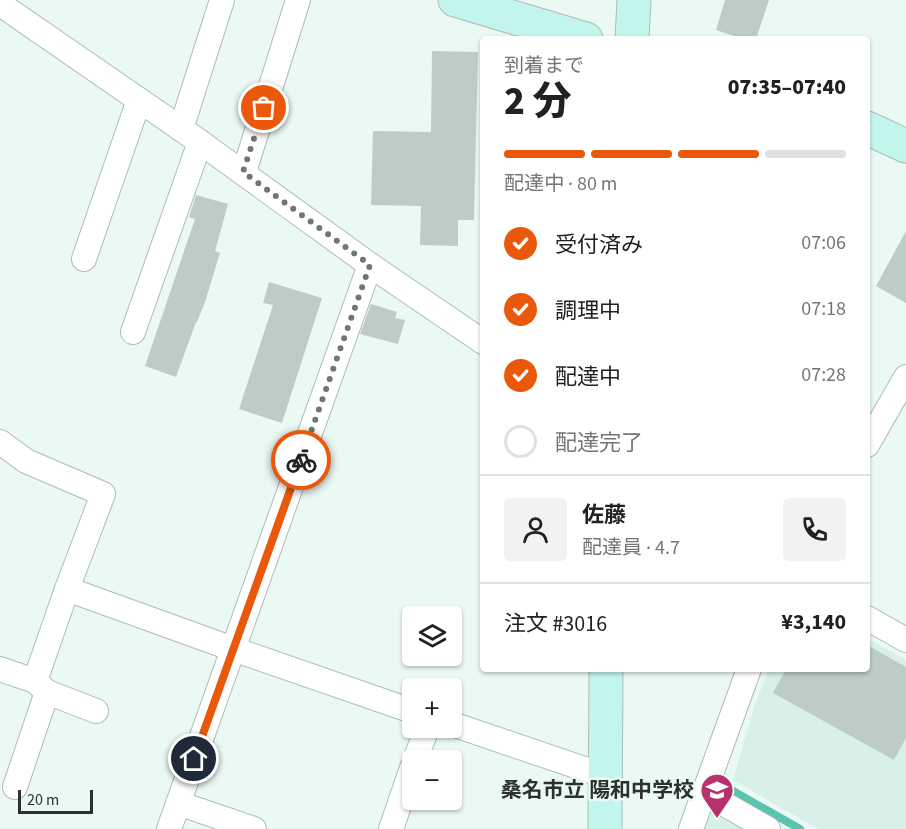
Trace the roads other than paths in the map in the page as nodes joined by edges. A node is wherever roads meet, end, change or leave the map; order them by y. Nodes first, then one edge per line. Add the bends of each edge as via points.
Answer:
1 (222, 0) edge
2 (298, 0) edge
3 (455, 0) edge
4 (634, 0) edge
5 (0, 4) edge
6 (576, 36) edge
7 (632, 36) edge
8 (139, 100) junction
9 (870, 129) edge
10 (190, 135) junction
11 (906, 146) edge
12 (243, 172) junction
13 (84, 259) dead end
14 (370, 265) junction
15 (133, 332) dead end
16 (480, 340) edge
17 (906, 377) edge
18 (870, 440) edge
19 (0, 442) edge
20 (67, 589) junction
21 (870, 620) edge
22 (906, 640) edge
23 (233, 649) junction
24 (0, 669) edge
25 (606, 672) edge
26 (748, 672) edge
27 (41, 687) junction
28 (402, 708) edge
29 (96, 711) dead end
30 (462, 727) edge
31 (605, 776) junction
32 (15, 787) dead end
33 (705, 793) junction
34 (402, 797) edge
35 (178, 803) junction
36 (169, 829) edge
37 (254, 829) edge
38 (391, 829) edge
39 (605, 829) edge
40 (691, 829) edge
41 (768, 829) edge

1 - 10 street
2 - 12 street
3 - 6 street
4 - 7 street
5 - 8 street
8 - 10 street
8 - 13 street
9 - 11 street
10 - 12 street
10 - 15 street
12 - 14 street
14 - 16 street
14 - 23 street
17 - 18 street
19 - 20 street via 26,461 103,494
20 - 23 street
20 - 27 street
21 - 22 street
23 - 28 street
23 - 35 street
24 - 27 street
25 - 31 street
26 - 33 street
27 - 29 street
27 - 32 street
30 - 31 street
31 - 39 street
33 - 40 street
33 - 41 street
34 - 38 street
35 - 36 street
35 - 37 street

